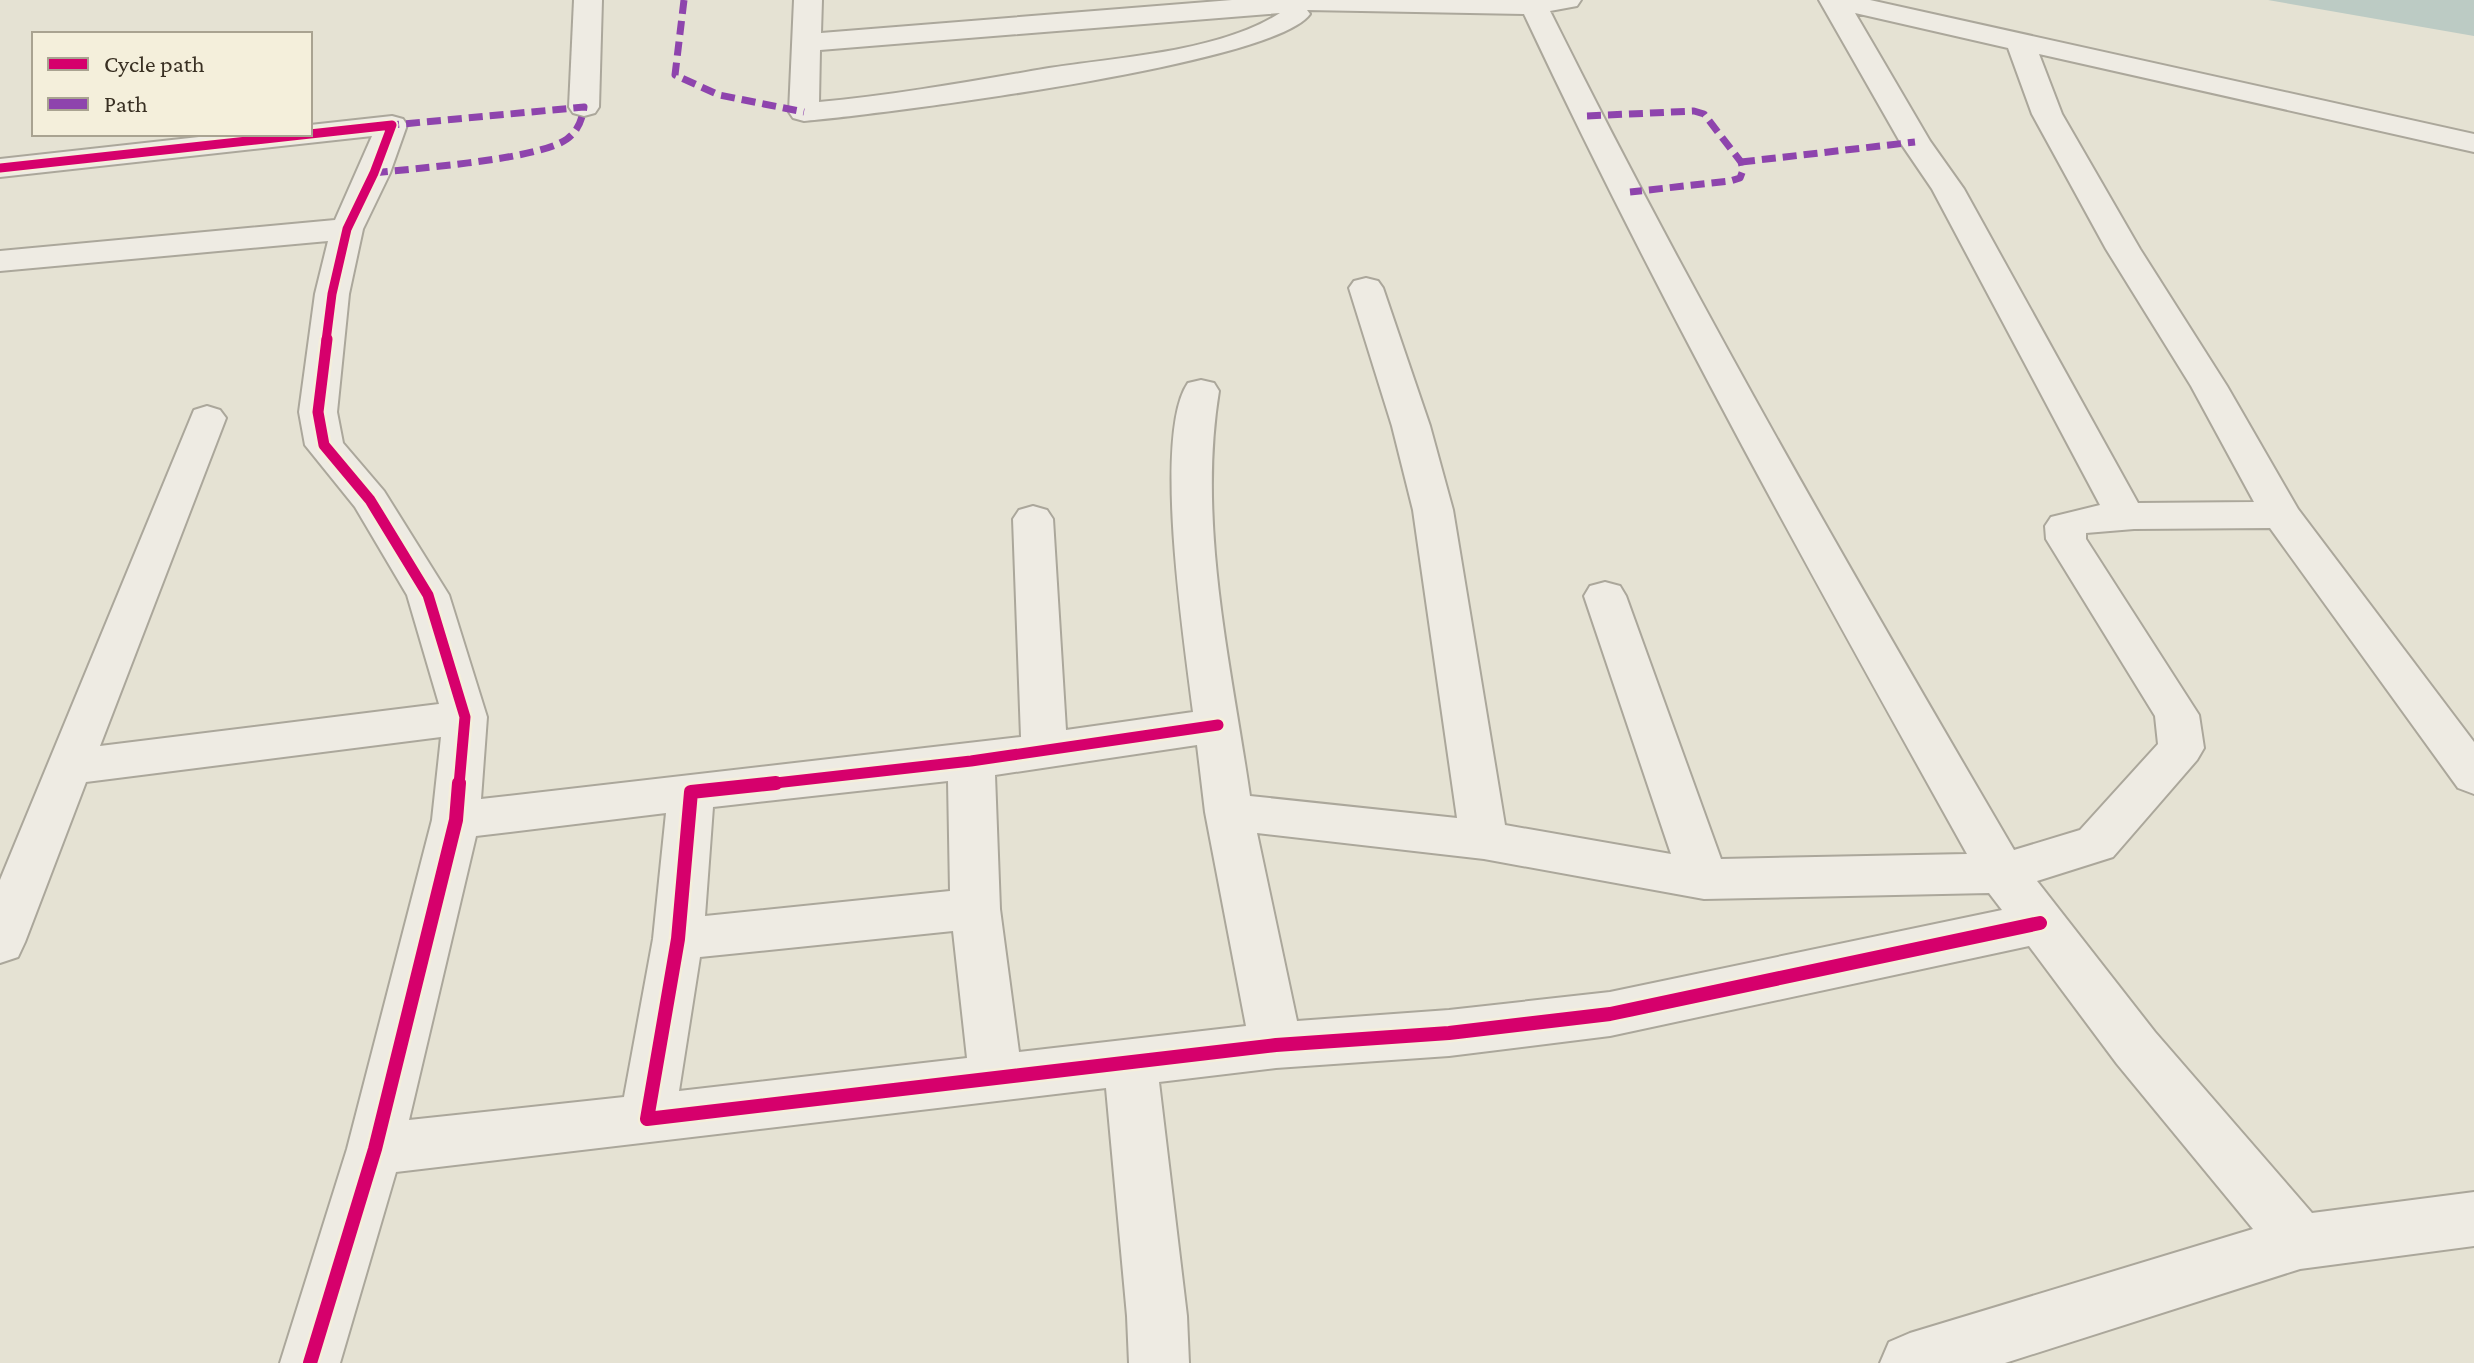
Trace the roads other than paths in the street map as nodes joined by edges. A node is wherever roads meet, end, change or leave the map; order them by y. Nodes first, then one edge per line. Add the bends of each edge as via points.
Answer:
1 (588, 0) edge
2 (808, 0) edge
3 (1567, 0) edge
4 (1834, 0) edge
5 (1308, 1) edge
6 (1534, 6) junction
7 (2021, 42) junction
8 (806, 43) junction
9 (584, 107) dead end
10 (312, 134) edge
11 (292, 136) edge
12 (2471, 145) edge
13 (0, 168) edge
14 (347, 229) junction
15 (0, 261) edge
16 (1366, 288) dead end
17 (1201, 391) dead end
18 (207, 418) dead end
19 (2281, 515) junction
20 (2126, 517) junction
21 (1033, 519) dead end
22 (1605, 596) dead end
23 (465, 717) junction
24 (1218, 725) junction
25 (1044, 749) junction
26 (971, 761) junction
27 (69, 767) junction
28 (2474, 776) edge
29 (691, 792) junction
30 (1229, 812) junction
31 (456, 820) junction
32 (1484, 840) junction
33 (2002, 873) junction
34 (1704, 879) junction
35 (975, 909) junction
36 (2040, 923) junction
37 (678, 939) junction
38 (0, 942) edge
39 (1276, 1045) junction
40 (1130, 1064) junction
41 (996, 1076) junction
42 (647, 1119) junction
43 (375, 1149) junction
44 (2474, 1219) edge
45 (2300, 1242) junction
46 (1926, 1361) edge
47 (310, 1363) edge
48 (1159, 1363) edge

1 - 9 street
2 - 8 street
3 - 6 street
4 - 7 street
4 - 20 street via 1948,189
5 - 6 street
5 - 8 street
5 - 8 street via 1288,22 1176,56 965,93 804,112
6 - 33 street via 1587,116 1841,590
7 - 12 street
7 - 19 street via 2047,114
10 - 14 street via 392,125
11 - 13 street
14 - 15 street
14 - 23 street via 332,294 318,412 324,445 370,500 428,595
16 - 32 street via 1433,510
17 - 24 street via 1193,435 1196,567
18 - 27 street
19 - 20 street
19 - 28 street
20 - 33 street via 2074,521 2065,526 2066,539 2177,715 2181,748 2096,844
21 - 25 street
22 - 34 street
23 - 27 street
23 - 31 street
24 - 25 street
24 - 30 street
25 - 26 street
26 - 29 street
26 - 35 street
27 - 38 street
29 - 31 street
29 - 37 street
30 - 32 street
30 - 39 street
31 - 43 street
32 - 34 street
33 - 34 street
33 - 36 street
35 - 37 street
35 - 41 street
36 - 39 street via 1610,1014 1449,1033
36 - 45 street via 2136,1048
37 - 42 street
39 - 40 street
40 - 41 street
40 - 48 street
41 - 42 street
42 - 43 street
43 - 47 street
44 - 45 street
45 - 46 street

